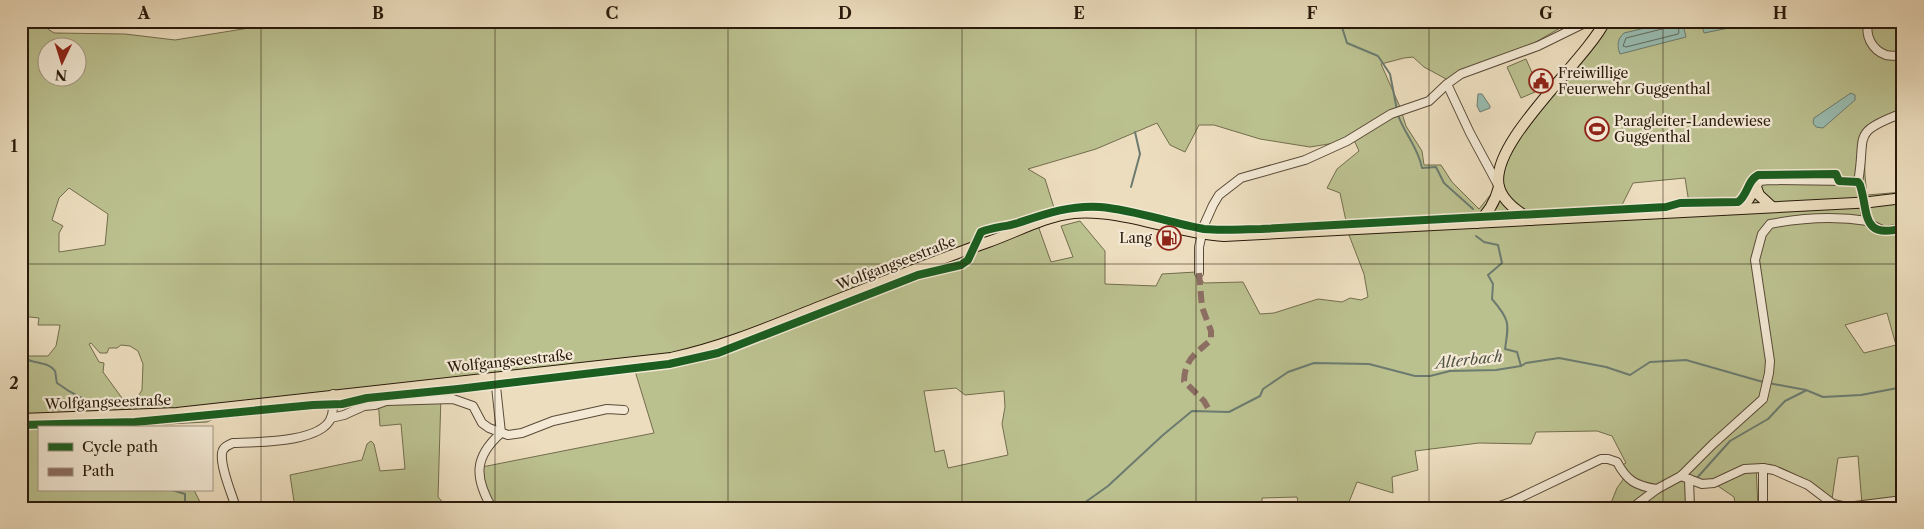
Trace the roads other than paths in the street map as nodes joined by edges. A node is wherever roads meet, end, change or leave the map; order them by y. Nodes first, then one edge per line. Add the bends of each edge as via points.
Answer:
1 (1590, 21) edge
2 (1869, 21) edge
3 (1604, 24) edge
4 (1903, 56) edge
5 (1447, 84) junction
6 (1903, 113) edge
7 (1858, 182) junction
8 (1500, 187) junction
9 (1756, 187) junction
10 (1901, 199) edge
11 (1772, 207) junction
12 (1739, 209) junction
13 (1530, 220) junction
14 (1868, 221) junction
15 (1477, 223) junction
16 (1903, 228) edge
17 (1202, 235) junction
18 (1199, 274) dead end
19 (495, 377) junction
20 (332, 394) junction
21 (624, 410) dead end
22 (331, 418) junction
23 (21, 419) edge
24 (502, 433) junction
25 (1763, 468) junction
26 (1685, 478) junction
27 (1657, 489) junction
28 (1903, 500) edge
29 (1832, 506) edge
30 (236, 508) edge
31 (492, 508) edge
32 (1312, 508) edge
33 (1339, 508) edge
34 (1494, 508) edge
35 (1632, 508) edge
36 (1690, 508) edge
37 (1763, 508) edge

1 - 3 street
1 - 5 street via 1538,46 1471,70
2 - 4 street via 1866,29 1871,44 1885,55
3 - 8 main road via 1506,151 1500,168
5 - 8 street
5 - 17 street via 1429,101 1397,111 1347,142 1305,160 1241,178 1219,194
6 - 7 street via 1866,131 1861,141
7 - 9 street via 1768,180 1760,181
7 - 14 street
8 - 13 main road via 1509,203
8 - 15 main road via 1486,216
9 - 11 main road via 1759,195
9 - 12 main road
10 - 11 main road, Wolfgangseestraße, bridge
11 - 12 main road, Wolfgangseestraße
12 - 13 main road, Wolfgangseestraße
13 - 15 main road, Wolfgangseestraße
14 - 16 street via 1884,231
14 - 26 street via 1794,220 1770,224 1762,234 1755,260 1770,361 1763,399 1713,444
15 - 17 main road, Wolfgangseestraße
17 - 18 street
17 - 19 main road, Wolfgangseestraße via 1113,215 1092,212 1065,214 705,350 671,358
19 - 20 main road, Wolfgangseestraße
19 - 24 street
20 - 22 street
20 - 23 main road, Wolfgangseestraße via 176,413
21 - 24 street via 607,409 553,421 522,433
22 - 24 street via 386,402 453,399 474,406 482,423
22 - 30 street via 325,426 307,436 226,446 222,452 222,463
24 - 31 street via 490,443 478,464 481,482
25 - 26 street via 1744,469 1714,483 1702,484
25 - 29 street via 1808,485
25 - 37 street
26 - 27 street
26 - 36 street
27 - 34 street via 1634,484 1623,474 1617,462 1608,459
27 - 35 street
28 - 29 street
32 - 33 street

